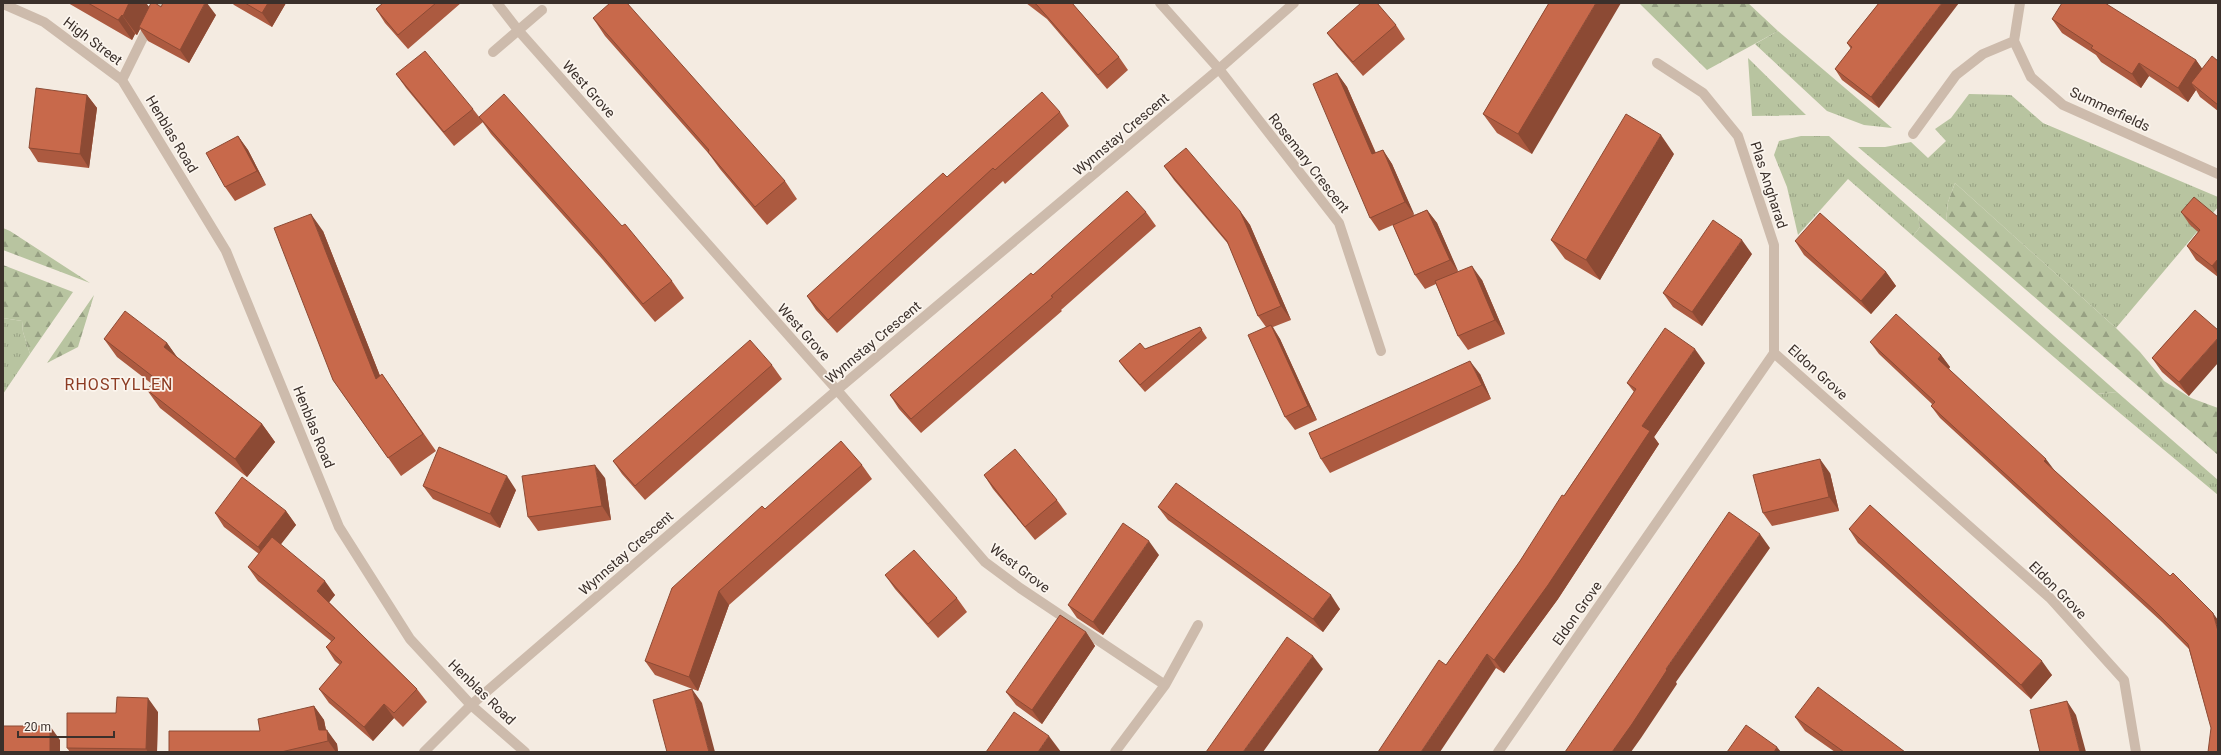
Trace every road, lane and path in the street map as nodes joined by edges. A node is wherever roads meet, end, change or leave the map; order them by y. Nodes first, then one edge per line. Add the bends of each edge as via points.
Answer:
1 (160, 3) edge
2 (496, 3) edge
3 (1160, 3) edge
4 (1294, 3) edge
5 (2020, 3) edge
6 (3, 4) edge
7 (542, 10) dead end
8 (518, 30) junction
9 (2014, 40) junction
10 (493, 52) dead end
11 (1658, 63) dead end
12 (1219, 70) junction
13 (122, 80) junction
14 (1913, 134) dead end
15 (2218, 174) edge
16 (1381, 351) dead end
17 (1774, 353) junction
18 (837, 390) junction
19 (1198, 625) dead end
20 (1165, 685) junction
21 (471, 705) junction
22 (424, 752) edge
23 (525, 752) edge
24 (1115, 752) edge
25 (1498, 752) edge
26 (2136, 752) edge

1 - 13 street
2 - 8 street, West Grove
3 - 12 street, Rosemary Crescent
4 - 12 street, Wynnstay Crescent
5 - 9 street
6 - 13 street, High Street via 44,22
7 - 8 street
8 - 10 street
8 - 18 street, West Grove
9 - 14 street via 1984,54 1956,75
9 - 15 street, Summerfields via 2031,77 2064,105
11 - 17 street, Plas Angharad via 1703,92 1738,136 1774,245
12 - 16 street, Rosemary Crescent via 1339,223
12 - 18 street, Wynnstay Crescent
13 - 21 street, Henblas Road via 226,251 339,527 410,639
17 - 25 street, Eldon Grove
17 - 26 street, Eldon Grove via 2050,598 2124,680
18 - 20 street, West Grove via 985,562
18 - 21 street, Wynnstay Crescent
19 - 20 street
20 - 24 street
21 - 22 street, Wynnstay Crescent
21 - 23 street, Henblas Road

